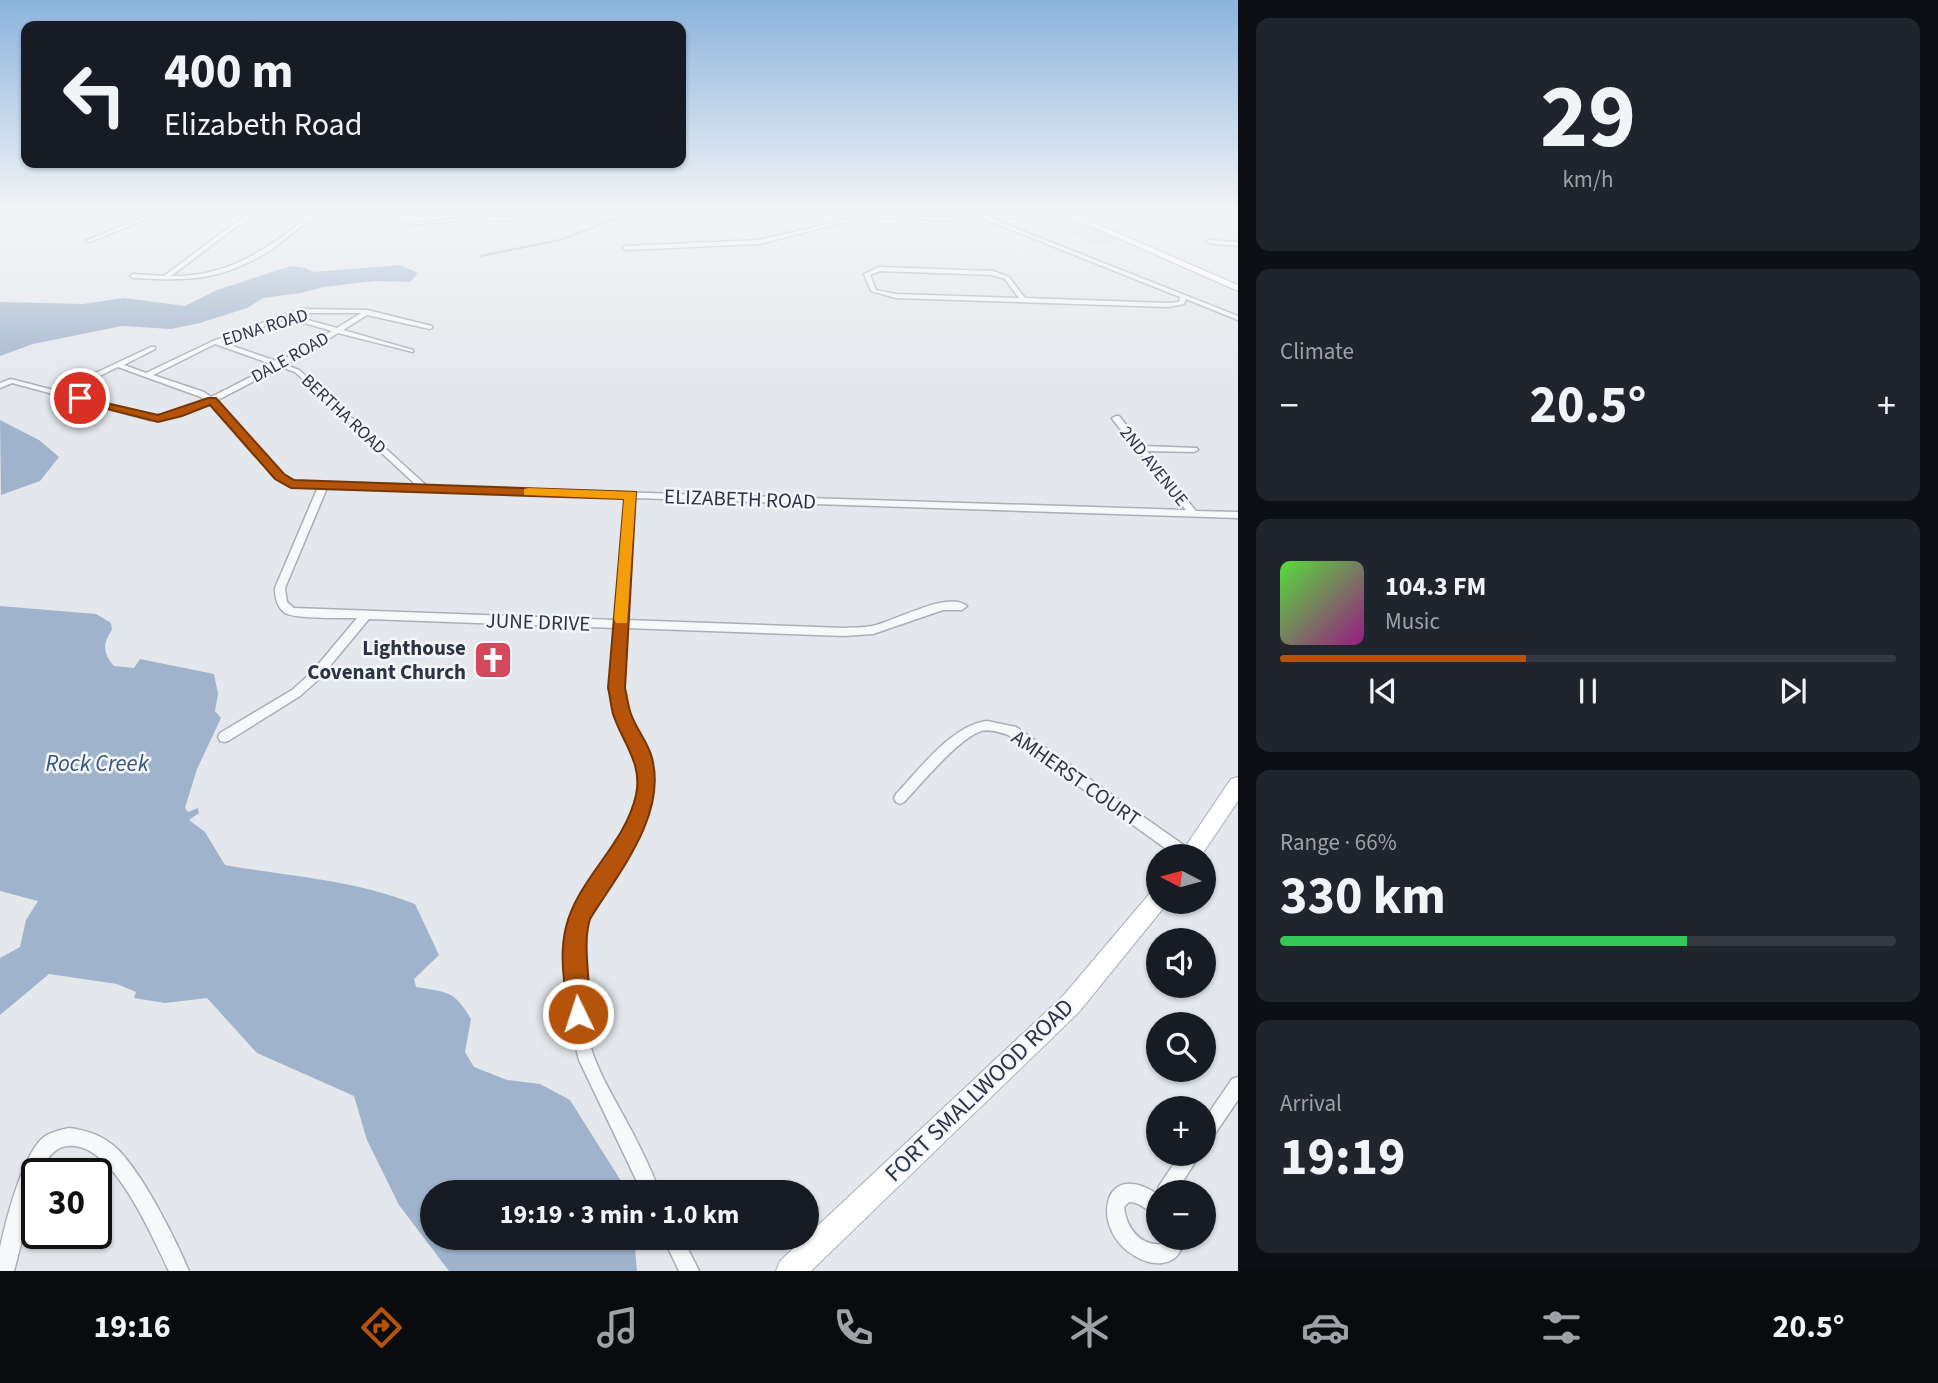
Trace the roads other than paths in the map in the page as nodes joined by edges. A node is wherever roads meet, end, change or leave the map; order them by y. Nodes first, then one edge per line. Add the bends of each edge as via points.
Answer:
1 (175, 270) edge
2 (223, 270) edge
3 (875, 270) edge
4 (916, 270) edge
5 (1117, 270) edge
6 (1197, 270) edge
7 (133, 276) dead end
8 (165, 278) junction
9 (1238, 288) edge
10 (1183, 297) junction
11 (1023, 300) junction
12 (367, 312) junction
13 (286, 316) junction
14 (1238, 318) edge
15 (430, 327) dead end
16 (337, 331) junction
17 (215, 342) junction
18 (153, 348) dead end
19 (411, 351) dead end
20 (279, 364) junction
21 (118, 365) junction
22 (147, 375) junction
23 (0, 386) edge
24 (59, 393) junction
25 (212, 401) junction
26 (1116, 418) dead end
27 (1140, 448) junction
28 (1194, 450) dead end
29 (323, 486) junction
30 (424, 488) junction
31 (631, 495) junction
32 (1193, 513) junction
33 (1238, 515) edge
34 (962, 606) dead end
35 (365, 616) junction
36 (621, 626) junction
37 (225, 737) dead end
38 (1238, 785) edge
39 (900, 798) dead end
40 (1171, 844) edge
41 (1196, 844) edge
42 (1146, 913) edge
43 (1238, 1084) edge
44 (1216, 1117) edge
45 (645, 1180) edge
46 (1146, 1196) edge
47 (678, 1250) edge
48 (1175, 1250) edge
49 (4, 1271) edge
50 (179, 1271) edge
51 (689, 1271) edge
52 (790, 1271) edge

1 - 8 street
2 - 8 street
3 - 11 street via 867,274 874,291 884,295
4 - 11 street via 993,273 1007,278
5 - 10 street
6 - 9 main road
7 - 8 street
10 - 11 street via 1182,303 1168,305
10 - 14 street
12 - 13 street, EDNA ROAD via 307,311
12 - 15 street, EDNA ROAD
12 - 16 street, DALE ROAD
13 - 16 street
13 - 17 street, EDNA ROAD
16 - 19 street
16 - 20 street, DALE ROAD
17 - 20 street, BERTHA ROAD
17 - 22 street, EDNA ROAD
18 - 21 street
20 - 25 street, DALE ROAD
20 - 30 street, BERTHA ROAD via 296,370
21 - 22 street, ELIZABETH ROAD
21 - 24 street
22 - 25 street, ELIZABETH ROAD
23 - 24 street, DALE ROAD via 10,381
24 - 25 street, DALE ROAD via 150,418 169,417
25 - 29 street, ELIZABETH ROAD via 285,481
26 - 27 street, 2ND AVENUE
27 - 28 street
27 - 32 street, 2ND AVENUE
29 - 30 street, ELIZABETH ROAD
29 - 35 street, JUNE DRIVE via 280,588 281,601 284,608 301,613
30 - 31 street, ELIZABETH ROAD
31 - 32 street, ELIZABETH ROAD
31 - 36 street
32 - 33 street, ELIZABETH ROAD
34 - 36 street, JUNE DRIVE via 942,606 873,630 844,632
35 - 36 street, JUNE DRIVE
35 - 37 street via 296,693
36 - 45 street via 618,702 642,754 645,794 629,837 581,913 574,966 580,1037
38 - 41 main road
39 - 40 street, AMHERST COURT via 964,736 978,727 996,726 1012,732
42 - 52 main road, FORT SMALLWOOD ROAD via 1071,1004
43 - 44 street
46 - 48 street via 1132,1192 1118,1199 1114,1215 1122,1237 1136,1255 1150,1263 1163,1265
47 - 51 street
49 - 50 street via 28,1180 43,1150 63,1136 101,1146 117,1162

